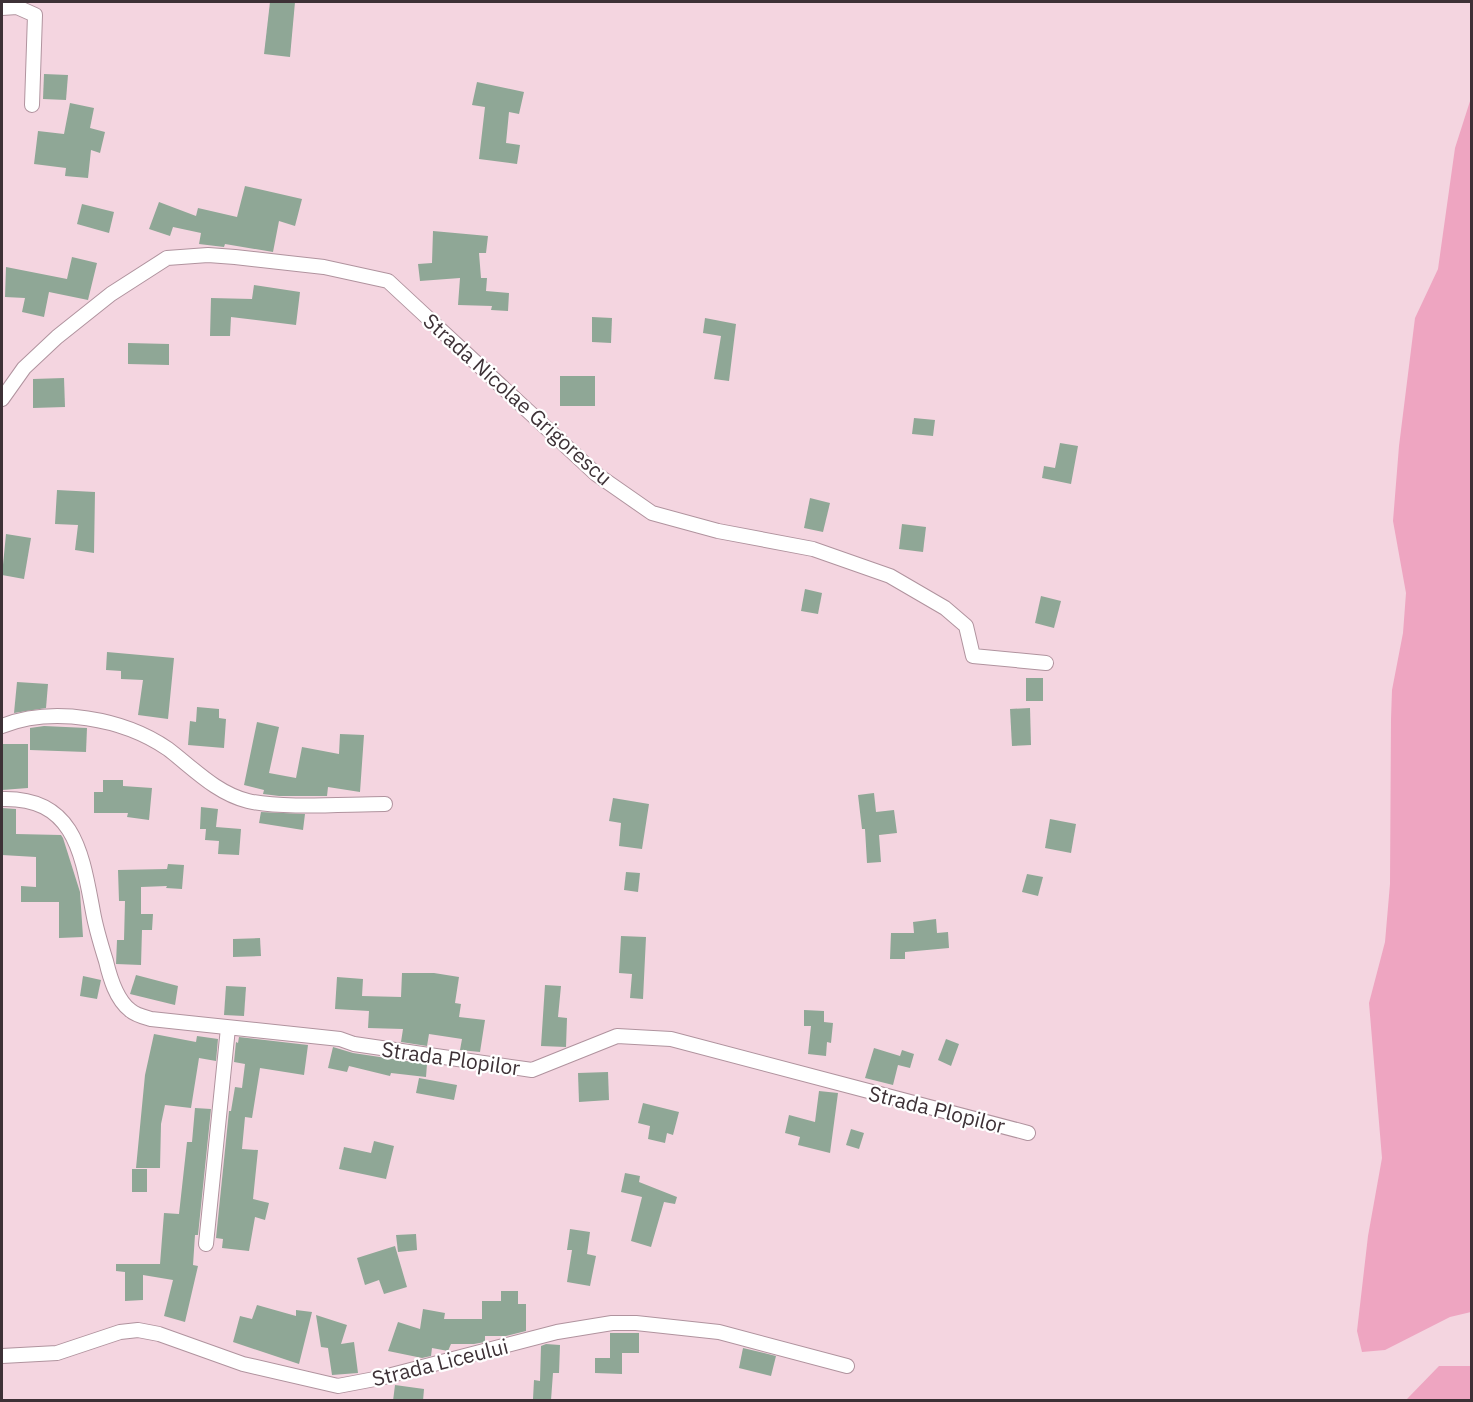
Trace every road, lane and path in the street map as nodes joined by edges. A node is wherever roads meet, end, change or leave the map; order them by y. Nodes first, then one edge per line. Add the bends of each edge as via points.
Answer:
1 (2, 8) edge
2 (32, 105) dead end
3 (2, 399) edge
4 (1046, 663) dead end
5 (2, 726) edge
6 (2, 799) edge
7 (385, 804) dead end
8 (228, 1028) junction
9 (1028, 1133) dead end
10 (206, 1244) dead end
11 (2, 1356) edge
12 (848, 1366) dead end

1 - 2 street via 17,7 35,15
3 - 4 street, Strada Nicolae Grigorescu via 24,368 57,337 111,294 167,258 235,257 324,267 388,280 596,474 652,513 718,531 813,549 856,563 913,587 945,608 966,626 973,656
5 - 7 street via 61,717 100,720 151,739 217,788 249,801
6 - 8 street, Strada Plopilor via 16,798 45,806 69,827 114,987 131,1011 151,1020
8 - 9 street, Strada Plopilor via 340,1039 532,1071 617,1036 671,1039
8 - 10 street
11 - 12 street, Strada Liceului via 57,1353 138,1330 243,1364 338,1386 557,1332 636,1323 719,1332

